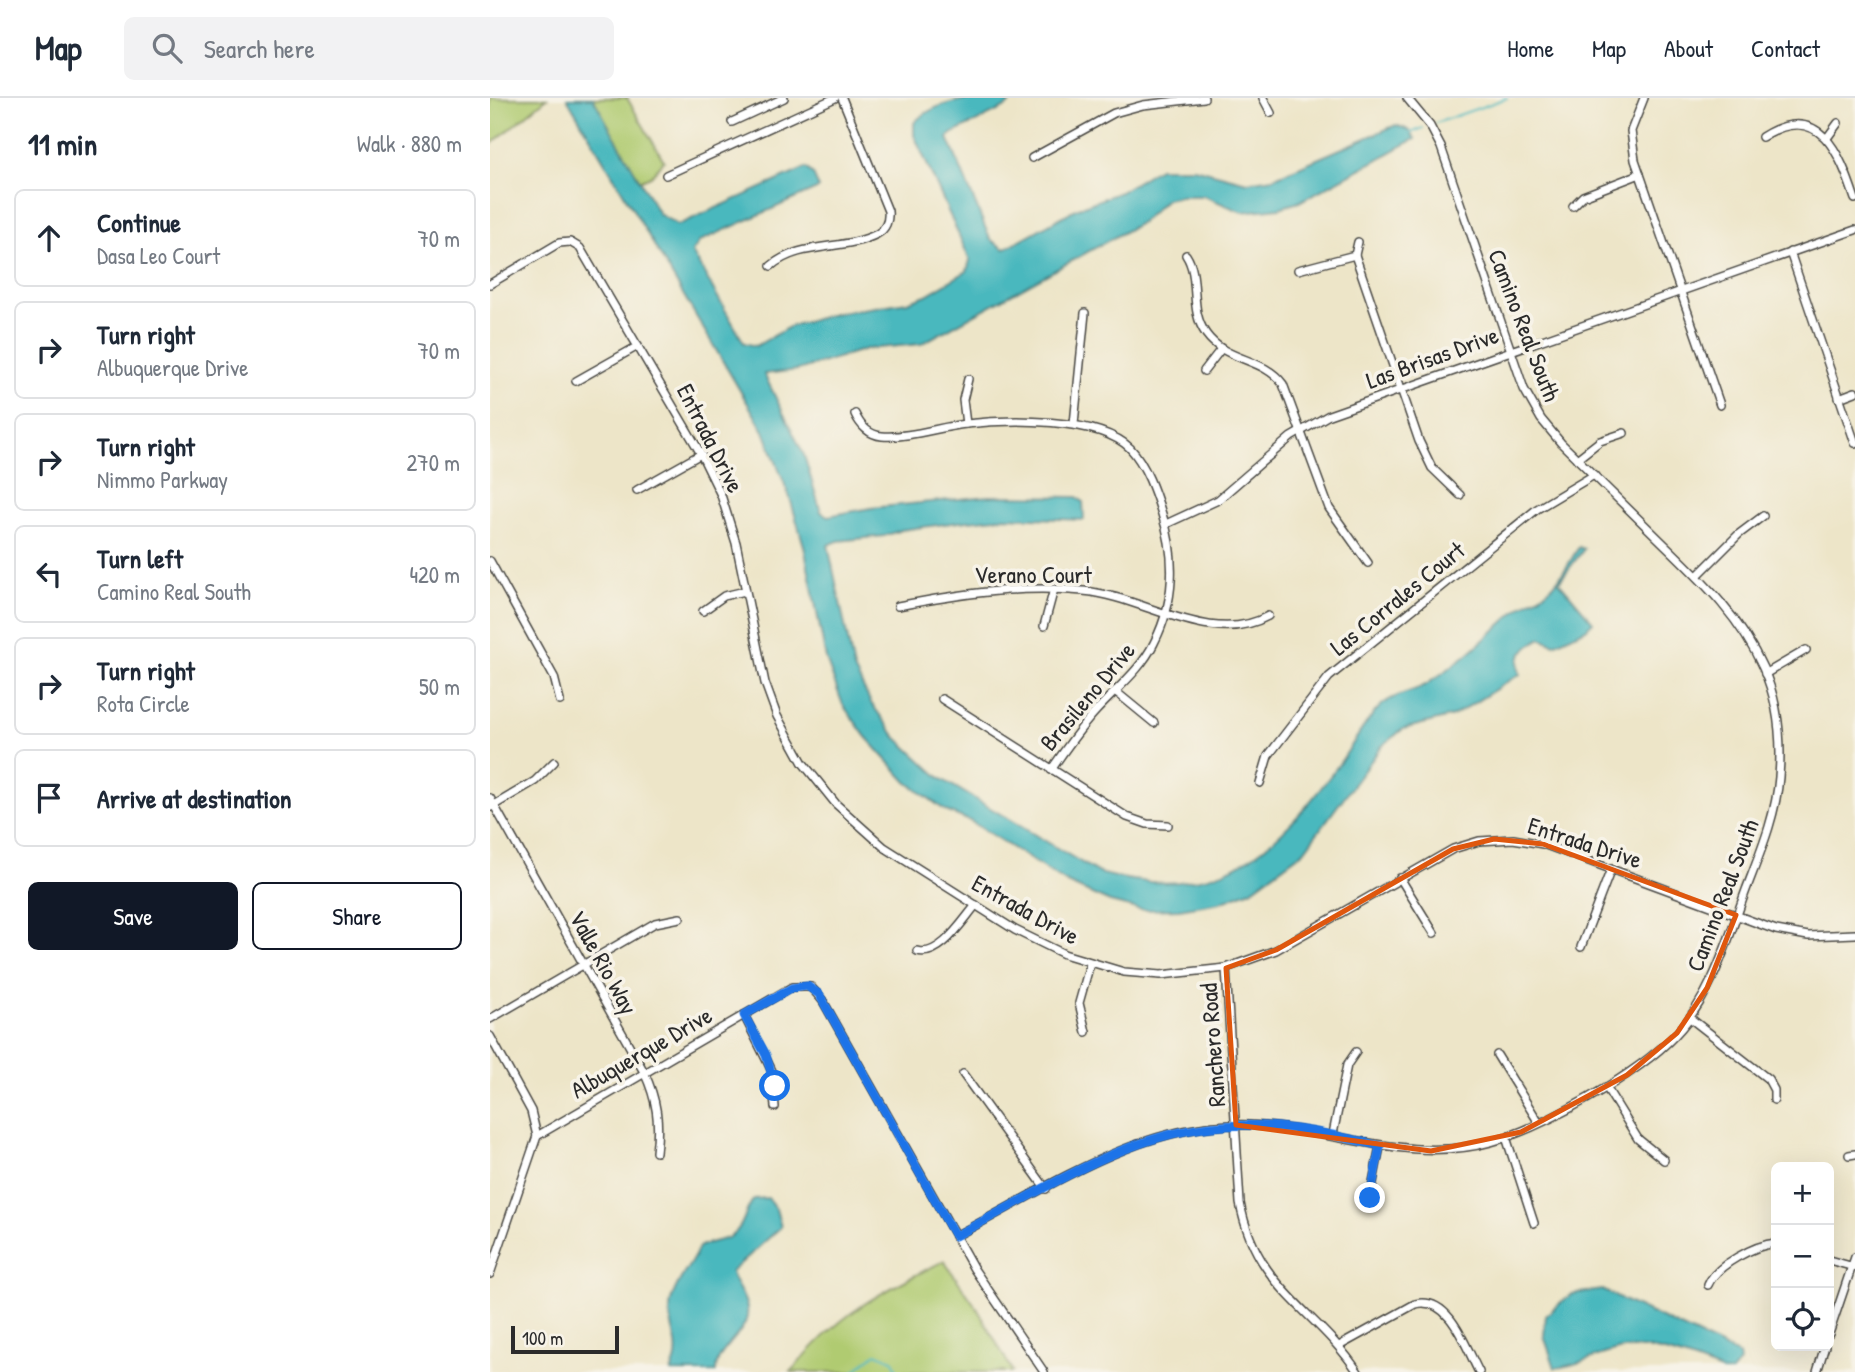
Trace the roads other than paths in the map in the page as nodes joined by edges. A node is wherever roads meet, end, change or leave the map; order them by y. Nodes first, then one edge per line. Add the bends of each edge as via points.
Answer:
1 (784, 98) edge
2 (835, 98) edge
3 (842, 98) edge
4 (1204, 98) edge
5 (1263, 98) edge
6 (1408, 98) edge
7 (1644, 98) edge
8 (1271, 113) dead end
9 (732, 122) dead end
10 (1838, 123) dead end
11 (1762, 137) dead end
12 (1827, 138) junction
13 (1032, 158) dead end
14 (1640, 174) junction
15 (666, 175) dead end
16 (1855, 199) edge
17 (1573, 206) dead end
18 (1855, 230) edge
19 (1358, 242) dead end
20 (1790, 251) junction
21 (1186, 255) dead end
22 (1354, 255) junction
23 (771, 267) dead end
24 (1298, 270) dead end
25 (490, 284) edge
26 (1681, 290) junction
27 (1085, 313) dead end
28 (638, 346) junction
29 (1220, 349) junction
30 (1510, 350) junction
31 (1204, 371) dead end
32 (968, 379) dead end
33 (576, 381) dead end
34 (1401, 389) junction
35 (1855, 392) edge
36 (1839, 398) junction
37 (1720, 405) dead end
38 (855, 414) dead end
39 (966, 424) junction
40 (1074, 424) junction
41 (1299, 431) junction
42 (1624, 433) dead end
43 (1855, 443) edge
44 (701, 454) junction
45 (1577, 459) junction
46 (1594, 475) junction
47 (637, 490) dead end
48 (1460, 495) dead end
49 (1763, 516) dead end
50 (1166, 524) junction
51 (490, 562) edge
52 (1367, 564) dead end
53 (1697, 576) junction
54 (1054, 589) junction
55 (745, 591) junction
56 (898, 606) dead end
57 (703, 611) dead end
58 (1166, 613) junction
59 (1268, 616) dead end
60 (1044, 626) dead end
61 (1806, 650) dead end
62 (1765, 674) junction
63 (1115, 691) junction
64 (942, 699) dead end
65 (560, 701) dead end
66 (1154, 723) dead end
67 (554, 762) dead end
68 (1051, 770) junction
69 (1260, 783) dead end
70 (491, 803) edge
71 (1168, 825) dead end
72 (1611, 869) junction
73 (1400, 878) junction
74 (976, 905) junction
75 (1736, 915) junction
76 (680, 918) dead end
77 (1434, 933) dead end
78 (1855, 934) edge
79 (1581, 947) dead end
80 (918, 951) dead end
81 (583, 964) junction
82 (1090, 964) junction
83 (1226, 968) junction
84 (744, 1015) junction
85 (1690, 1018) junction
86 (490, 1019) edge
87 (1086, 1032) dead end
88 (490, 1036) edge
89 (1356, 1052) dead end
90 (1497, 1055) dead end
91 (644, 1072) junction
92 (963, 1074) dead end
93 (1606, 1087) junction
94 (1774, 1101) dead end
95 (775, 1107) dead end
96 (1539, 1123) junction
97 (1236, 1125) junction
98 (1333, 1134) junction
99 (537, 1136) junction
100 (1506, 1137) junction
101 (1380, 1146) junction
102 (656, 1152) dead end
103 (1664, 1160) dead end
104 (1046, 1189) junction
105 (1370, 1198) dead end
106 (1534, 1223) dead end
107 (955, 1236) junction
108 (1771, 1244) edge
109 (1855, 1257) edge
110 (1834, 1261) edge
111 (1853, 1267) edge
112 (490, 1274) edge
113 (1708, 1285) dead end
114 (1834, 1320) edge
115 (1339, 1346) junction
116 (1823, 1351) edge
117 (1044, 1372) edge
118 (1359, 1372) edge
119 (1479, 1372) edge
120 (1817, 1372) edge

1 - 9 street
2 - 15 street
3 - 23 street via 888,211 887,223 874,235 793,253
4 - 13 street via 1114,113
5 - 8 street
6 - 30 street, Camino Real South via 1441,147
7 - 14 street via 1631,131
10 - 12 street
11 - 12 street via 1790,126
12 - 16 street via 1837,149
14 - 17 street via 1583,196
14 - 26 street
18 - 20 street, Las Brisas Drive
19 - 22 street
20 - 26 street, Las Brisas Drive
20 - 36 street
21 - 29 street via 1193,268 1197,315
22 - 24 street
22 - 34 street
25 - 28 street, Entrada Drive via 565,242 580,248
26 - 30 street, Las Brisas Drive
26 - 37 street
27 - 40 street
28 - 33 street
28 - 44 street, Entrada Drive
29 - 31 street
29 - 41 street via 1276,376
30 - 34 street, Las Brisas Drive
30 - 45 street, Camino Real South via 1541,419
32 - 39 street via 963,400
34 - 41 street, Las Brisas Drive
34 - 48 street via 1429,464
35 - 36 street
36 - 43 street
38 - 39 street, Brasileno Drive via 864,428 883,436
39 - 40 street, Brasileno Drive
40 - 50 street, Brasileno Drive via 1113,436 1131,449 1144,467
41 - 50 street, Las Brisas Drive via 1225,495
41 - 52 street via 1329,508
42 - 45 street via 1600,441
44 - 47 street
44 - 55 street, Entrada Drive via 729,519
45 - 46 street, Camino Real South
46 - 53 street, Camino Real South
46 - 69 street, Las Corrales Court via 1537,509 1329,677 1268,756
49 - 53 street
50 - 58 street, Brasileno Drive via 1172,569
51 - 65 street via 554,677
53 - 62 street, Camino Real South via 1732,614
54 - 56 street, Verano Court via 974,592
54 - 58 street, Verano Court via 1102,593
54 - 60 street
55 - 57 street via 715,600
55 - 74 street, Entrada Drive via 769,695 811,774 836,804 884,847
58 - 59 street, Verano Court via 1203,625 1234,628
58 - 63 street, Brasileno Drive via 1147,656
61 - 62 street
62 - 75 street, Camino Real South via 1779,728 1778,787 1768,832
63 - 66 street
63 - 68 street, Brasileno Drive
64 - 68 street
67 - 70 street via 535,781
68 - 71 street via 1127,817
70 - 81 street, Valle Rio Way
72 - 73 street, Entrada Drive via 1543,844 1494,839 1453,849
72 - 75 street, Entrada Drive
72 - 79 street
73 - 77 street
73 - 83 street, Entrada Drive via 1276,950
74 - 80 street via 936,950
74 - 82 street, Entrada Drive via 1039,943
75 - 78 street, Entrada Drive via 1794,934
75 - 85 street, Camino Real South
76 - 81 street via 655,923
81 - 86 street
81 - 91 street, Valle Rio Way
82 - 83 street, Entrada Drive via 1140,974
82 - 87 street via 1080,1003
83 - 97 street, Ranchero Road
84 - 91 street, Albuquerque Drive
84 - 95 street via 769,1063
84 - 107 street, Albuquerque Drive via 792,988 803,985 819,994
85 - 93 street, Camino Real South via 1661,1049
85 - 94 street via 1768,1079
88 - 99 street via 531,1111
89 - 98 street via 1347,1065
90 - 96 street
91 - 99 street, Albuquerque Drive
91 - 102 street, Valle Rio Way via 657,1107
92 - 104 street
93 - 96 street, Camino Real South
93 - 103 street via 1638,1139
96 - 100 street, Camino Real South
97 - 98 street, Camino Real South
97 - 104 street, Camino Real South via 1191,1130 1137,1144
97 - 115 street, Ranchero Road via 1240,1203 1254,1249 1293,1303
98 - 101 street, Camino Real South
99 - 112 street
100 - 101 street, Camino Real South via 1452,1150
100 - 106 street
101 - 105 street
104 - 107 street, Camino Real South
107 - 117 street
108 - 113 street via 1717,1272
109 - 111 street
110 - 111 street
111 - 114 street
115 - 118 street, Ranchero Road
115 - 119 street via 1415,1304 1429,1302 1445,1311
116 - 120 street

